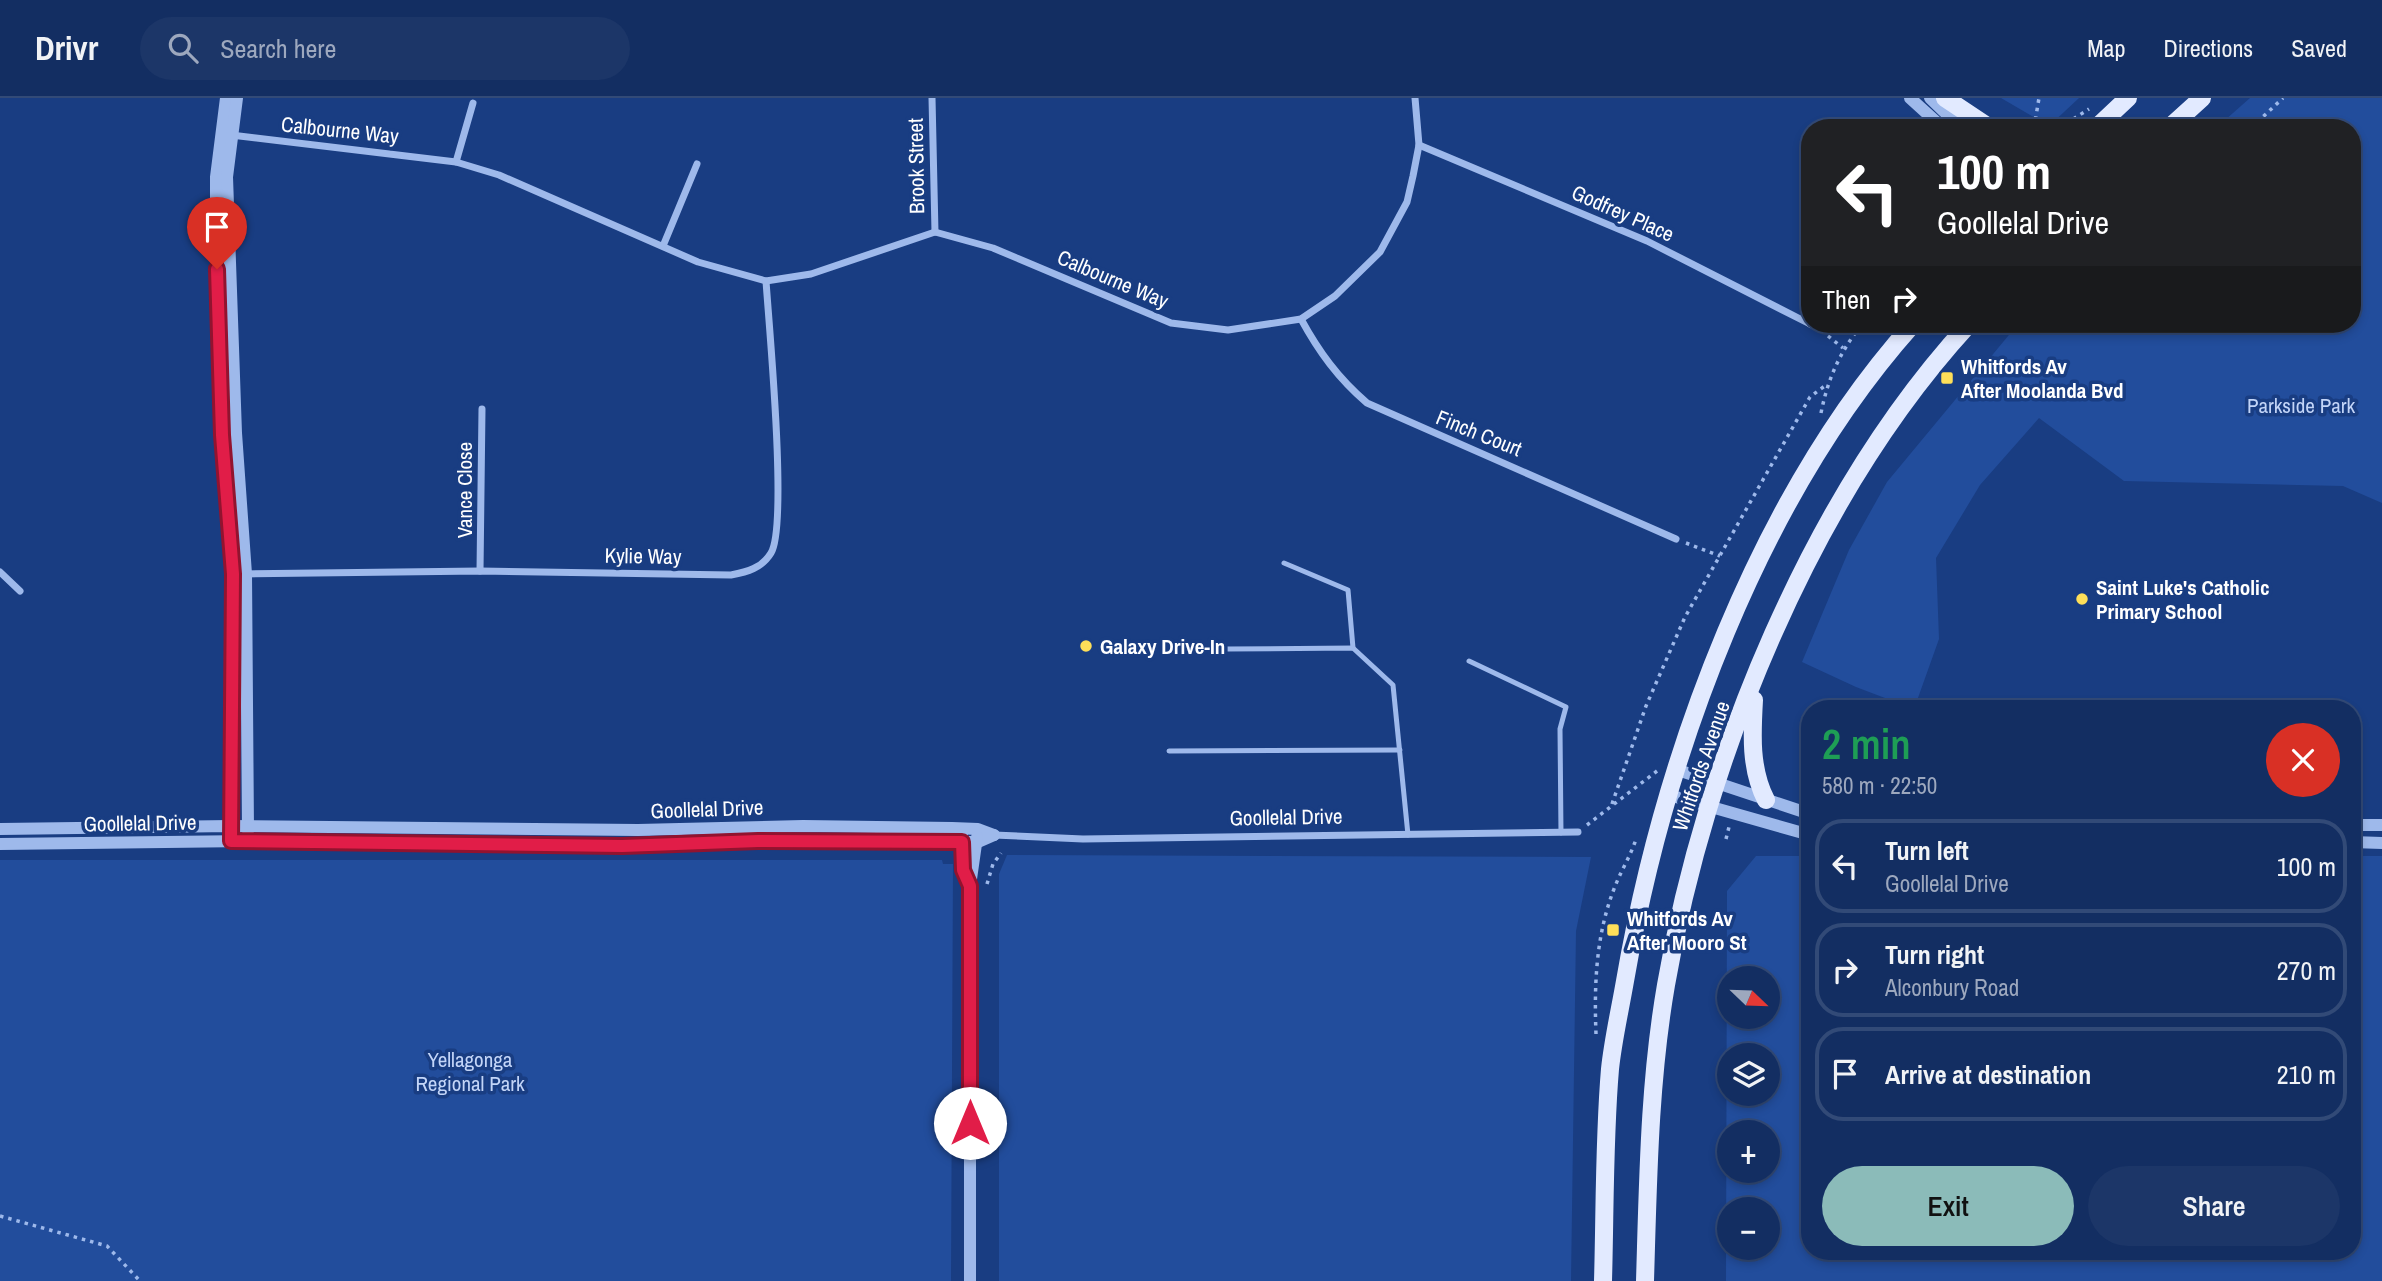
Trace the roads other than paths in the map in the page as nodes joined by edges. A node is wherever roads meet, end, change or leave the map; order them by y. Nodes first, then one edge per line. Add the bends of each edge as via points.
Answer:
1 (226, 98) edge
2 (237, 98) edge
3 (932, 98) edge
4 (1415, 98) edge
5 (1910, 98) edge
6 (1930, 98) edge
7 (1945, 98) edge
8 (2127, 98) edge
9 (2202, 98) edge
10 (473, 103) dead end
11 (1933, 119) edge
12 (1952, 119) edge
13 (1976, 119) edge
14 (2105, 119) edge
15 (2179, 119) edge
16 (226, 134) junction
17 (1419, 145) junction
18 (456, 162) junction
19 (696, 164) dead end
20 (935, 232) junction
21 (663, 246) junction
22 (766, 281) junction
23 (1301, 319) junction
24 (1801, 319) edge
25 (1903, 333) edge
26 (1962, 333) edge
27 (482, 409) dead end
28 (1676, 539) road end
29 (1284, 562) dead end
30 (481, 571) junction
31 (0, 572) edge
32 (239, 574) junction
33 (20, 591) dead end
34 (1353, 648) junction
35 (1226, 649) dead end
36 (1469, 661) dead end
37 (1755, 683) junction
38 (1400, 750) junction
39 (1169, 751) dead end
40 (1678, 770) junction
41 (1716, 783) junction
42 (1670, 795) junction
43 (1766, 800) junction
44 (1708, 807) junction
45 (1801, 811) edge
46 (2361, 825) edge
47 (2382, 825) edge
48 (231, 826) junction
49 (248, 826) junction
50 (962, 828) junction
51 (0, 829) edge
52 (1561, 832) junction
53 (1578, 832) road end
54 (1801, 833) edge
55 (994, 835) joint
56 (1408, 835) junction
57 (977, 836) junction
58 (231, 841) junction
59 (248, 841) junction
60 (962, 842) junction
61 (2361, 842) edge
62 (2382, 842) edge
63 (0, 844) edge
64 (970, 886) junction
65 (970, 1281) edge
66 (1603, 1281) edge
67 (1645, 1281) edge

1 - 16 street
2 - 16 street
3 - 20 street, Brook Street
4 - 17 street, Calbourne Way
5 - 11 street
6 - 12 street
7 - 13 main road
8 - 14 main road
9 - 15 main road
10 - 18 street
16 - 18 street, Calbourne Way
16 - 32 street via 216,177 217,269 222,435
17 - 23 street, Calbourne Way via 1407,202 1380,252 1335,296
17 - 24 street, Godfrey Place via 1647,241
18 - 21 street, Calbourne Way via 499,175
19 - 21 street
20 - 22 street, Calbourne Way via 811,274
20 - 23 street, Calbourne Way via 992,248 1171,323 1228,330
21 - 22 street, Calbourne Way via 698,262
22 - 30 street, Kylie Way via 778,485 776,541 761,565 731,575
23 - 28 street, Finch Court via 1343,383 1367,402
25 - 40 main road, Whitfords Avenue via 1838,419 1756,567 1704,688
26 - 37 main road, Whitfords Avenue via 1877,440 1832,514
27 - 30 street, Vance Close
29 - 34 lane via 1348,590
30 - 32 street, Kylie Way
31 - 33 street
32 - 48 street
32 - 49 street
34 - 35 lane
34 - 38 lane via 1394,685
36 - 52 lane via 1566,707 1560,729
37 - 41 main road, Whitfords Avenue
37 - 43 main road via 1752,741 1759,786
38 - 39 lane
38 - 56 lane
40 - 41 street
40 - 42 main road, Whitfords Avenue
41 - 43 street
41 - 44 main road, Whitfords Avenue
42 - 44 street
42 - 66 main road, Whitfords Avenue via 1637,914 1610,1069
43 - 45 street
44 - 54 street
44 - 67 main road, Whitfords Avenue via 1680,917 1655,1066
46 - 47 street
48 - 49 street, Goollelal Drive
48 - 51 street, Goollelal Drive
48 - 58 street
49 - 50 street, Goollelal Drive
49 - 59 street
50 - 57 street, Goollelal Drive
50 - 60 street
52 - 53 street, Goollelal Drive
52 - 56 street, Goollelal Drive
55 - 56 street, Goollelal Drive via 1083,839
55 - 57 street, Goollelal Drive
57 - 60 street, Goollelal Drive
57 - 64 street
58 - 59 street, Goollelal Drive
58 - 63 street, Goollelal Drive
59 - 60 street, Goollelal Drive via 609,846
60 - 64 street via 963,870
61 - 62 street
64 - 65 street

